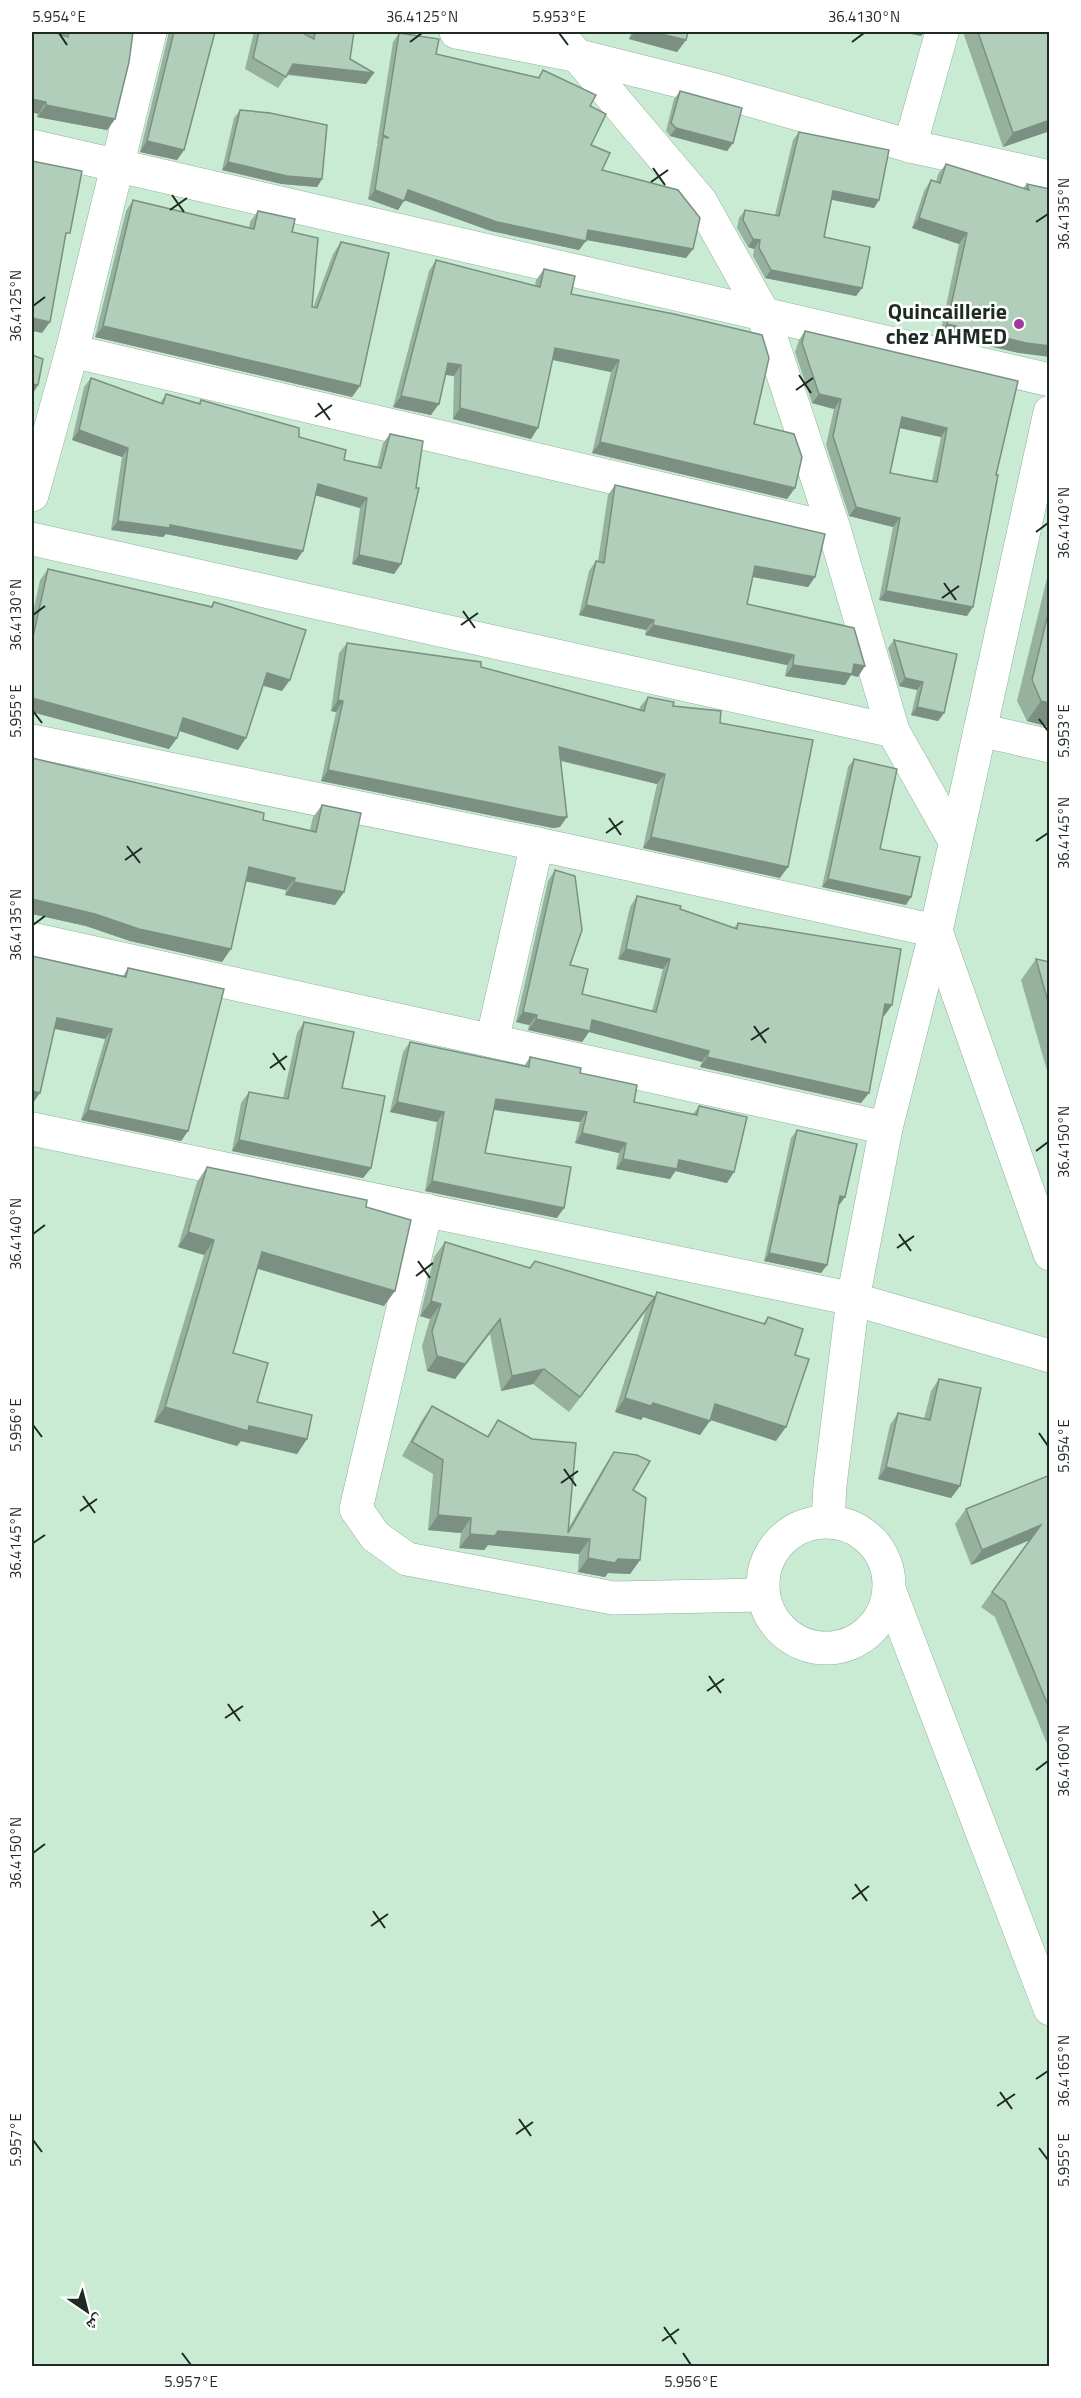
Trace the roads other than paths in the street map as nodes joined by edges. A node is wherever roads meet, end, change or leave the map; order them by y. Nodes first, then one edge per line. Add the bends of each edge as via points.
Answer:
1 (150, 32) edge
2 (456, 32) edge
3 (557, 32) edge
4 (942, 32) edge
5 (579, 56) junction
6 (32, 146) edge
7 (910, 146) junction
8 (116, 165) junction
9 (1050, 177) edge
10 (762, 311) junction
11 (72, 351) junction
12 (1050, 380) edge
13 (1050, 412) edge
14 (32, 495) edge
15 (834, 529) junction
16 (32, 539) edge
17 (980, 730) junction
18 (893, 731) junction
19 (32, 741) edge
20 (1050, 746) edge
21 (956, 841) junction
22 (537, 844) junction
23 (936, 931) junction
24 (32, 939) edge
25 (492, 1041) junction
26 (886, 1128) junction
27 (32, 1129) edge
28 (426, 1210) junction
29 (1048, 1243) edge
30 (853, 1299) junction
31 (1050, 1356) edge
32 (828, 1521) junction
33 (890, 1592) junction
34 (763, 1595) junction
35 (1050, 2009) edge

1 - 8 street
2 - 5 street
3 - 5 street
4 - 7 street
5 - 7 street
5 - 10 street via 701,202
6 - 8 street
7 - 9 street
8 - 10 street
8 - 11 street
10 - 12 street
10 - 15 street
11 - 14 street
11 - 15 street
13 - 17 street
15 - 18 street
16 - 18 street
17 - 20 street
17 - 21 street
18 - 21 street
19 - 22 street
21 - 23 street
22 - 23 street
22 - 25 street
23 - 26 street
23 - 29 street
24 - 25 street
25 - 26 street
26 - 30 street
27 - 28 street
28 - 30 street
28 - 34 street via 356,1509 375,1536 407,1559 613,1598
30 - 31 street
30 - 32 street
32 - 33 street via 854,1527 875,1543 888,1566
32 - 34 street via 806,1524 786,1535 772,1552 764,1573
33 - 34 street via 882,1617 867,1634 848,1645 826,1648 804,1644 784,1633 770,1616
33 - 35 street

